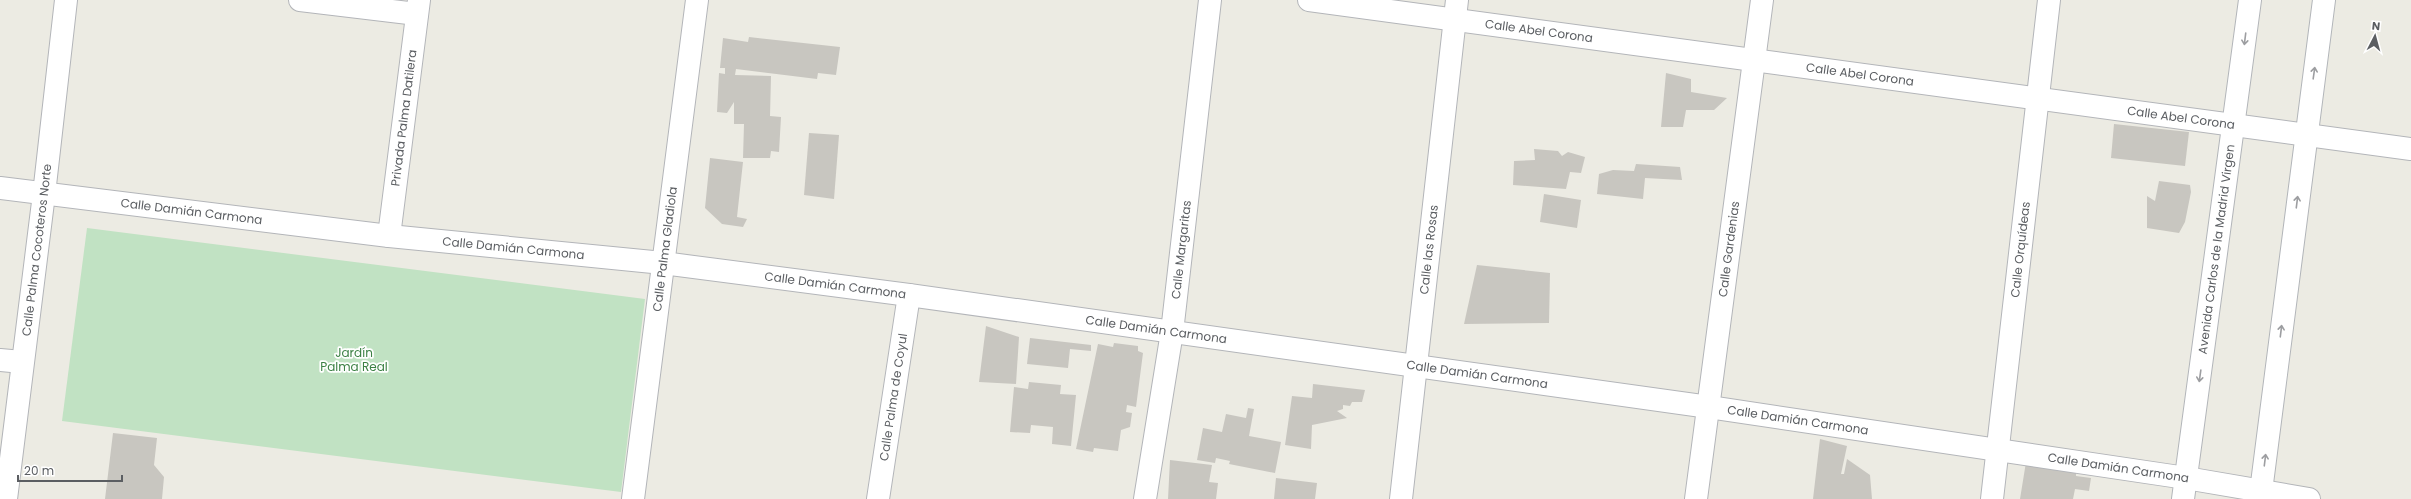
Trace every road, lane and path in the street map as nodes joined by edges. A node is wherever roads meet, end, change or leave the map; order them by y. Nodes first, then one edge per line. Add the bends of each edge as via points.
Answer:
1 (66, 0) edge
2 (300, 0) edge
3 (697, 0) edge
4 (1210, 0) edge
5 (1309, 0) edge
6 (1762, 0) edge
7 (2049, 0) edge
8 (2250, 0) edge
9 (2324, 0) edge
10 (418, 7) edge
11 (1456, 10) edge
12 (1754, 60) junction
13 (2037, 98) junction
14 (2234, 125) junction
15 (2306, 134) junction
16 (2411, 149) edge
17 (0, 188) edge
18 (44, 194) junction
19 (389, 236) junction
20 (663, 263) junction
21 (909, 295) junction
22 (1172, 332) junction
23 (0, 360) edge
24 (22, 362) junction
25 (1417, 368) junction
26 (1709, 407) junction
27 (1998, 450) junction
28 (2185, 489) edge
29 (2261, 495) edge
30 (6, 499) edge
31 (633, 499) edge
32 (878, 499) edge
33 (1145, 499) edge
34 (1401, 499) edge
35 (1696, 499) edge
36 (1992, 499) edge
37 (2309, 499) edge

1 - 18 street, Calle Palma Cocoteros Norte
2 - 10 street
3 - 20 street, Calle Palma Gladiola
4 - 22 street, Calle Margaritas
5 - 11 street, Calle Abel Corona
6 - 12 street, Calle Gardenias
7 - 13 street, Calle Orquídeas
8 -> 14 street, Avenida Carlos de la Madrid Virgen
15 -> 9 street
10 - 19 street, Privada Palma Datilera
11 - 12 street, Calle Abel Corona
11 - 25 street, Calle las Rosas
12 - 13 street, Calle Abel Corona
12 - 26 street, Calle Gardenias
13 - 14 street, Calle Abel Corona
13 - 27 street, Calle Orquídeas
14 - 15 street, Calle Abel Corona
14 -> 28 street, Avenida Carlos de la Madrid Virgen
15 - 16 street, Calle Abel Corona
29 -> 15 street
17 - 18 street, Calle Damián Carmona
18 - 19 street, Calle Damián Carmona
18 - 24 street, Calle Palma Cocoteros Norte
19 - 20 street, Calle Damián Carmona
20 - 21 street, Calle Damián Carmona
20 - 31 street, Calle Palma Gladiola
21 - 22 street, Calle Damián Carmona
21 - 32 street, Calle Palma de Coyul
22 - 25 street, Calle Damián Carmona
22 - 33 street, Calle Margaritas
23 - 24 street
24 - 30 street, Calle Palma Cocoteros Norte
25 - 26 street, Calle Damián Carmona
25 - 34 street, Calle las Rosas
26 - 27 street, Calle Damián Carmona
26 - 35 street, Calle Gardenias
27 - 28 street, Calle Damián Carmona
27 - 36 street, Calle Orquídeas
28 - 29 street, Calle Damián Carmona
29 - 37 street, Calle Damián Carmona

